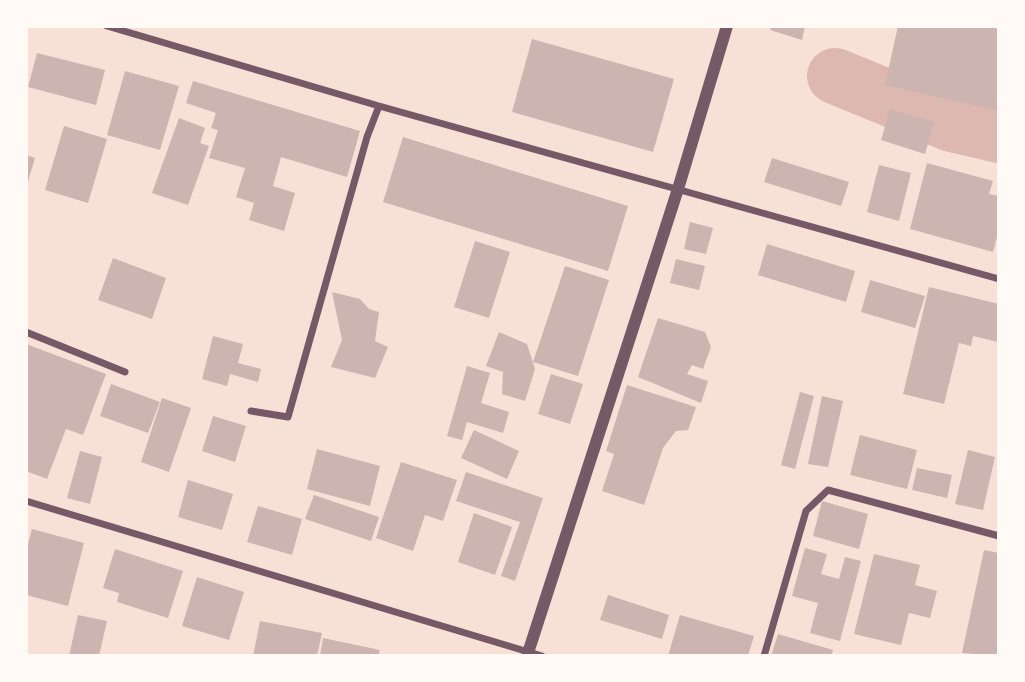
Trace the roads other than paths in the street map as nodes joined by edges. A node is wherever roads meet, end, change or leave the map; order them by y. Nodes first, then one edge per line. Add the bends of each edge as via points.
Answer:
1 (107, 26) edge
2 (727, 26) edge
3 (379, 106) junction
4 (678, 189) junction
5 (999, 279) edge
6 (26, 332) edge
7 (125, 372) dead end
8 (251, 411) dead end
9 (26, 501) edge
10 (999, 536) edge
11 (527, 654) edge
12 (542, 656) edge
13 (764, 656) edge

1 - 3 street
2 - 4 street
3 - 4 street
3 - 8 street via 288,417
4 - 5 street
4 - 11 street
6 - 7 street
9 - 11 street
10 - 13 street via 828,490 806,511
11 - 12 street

